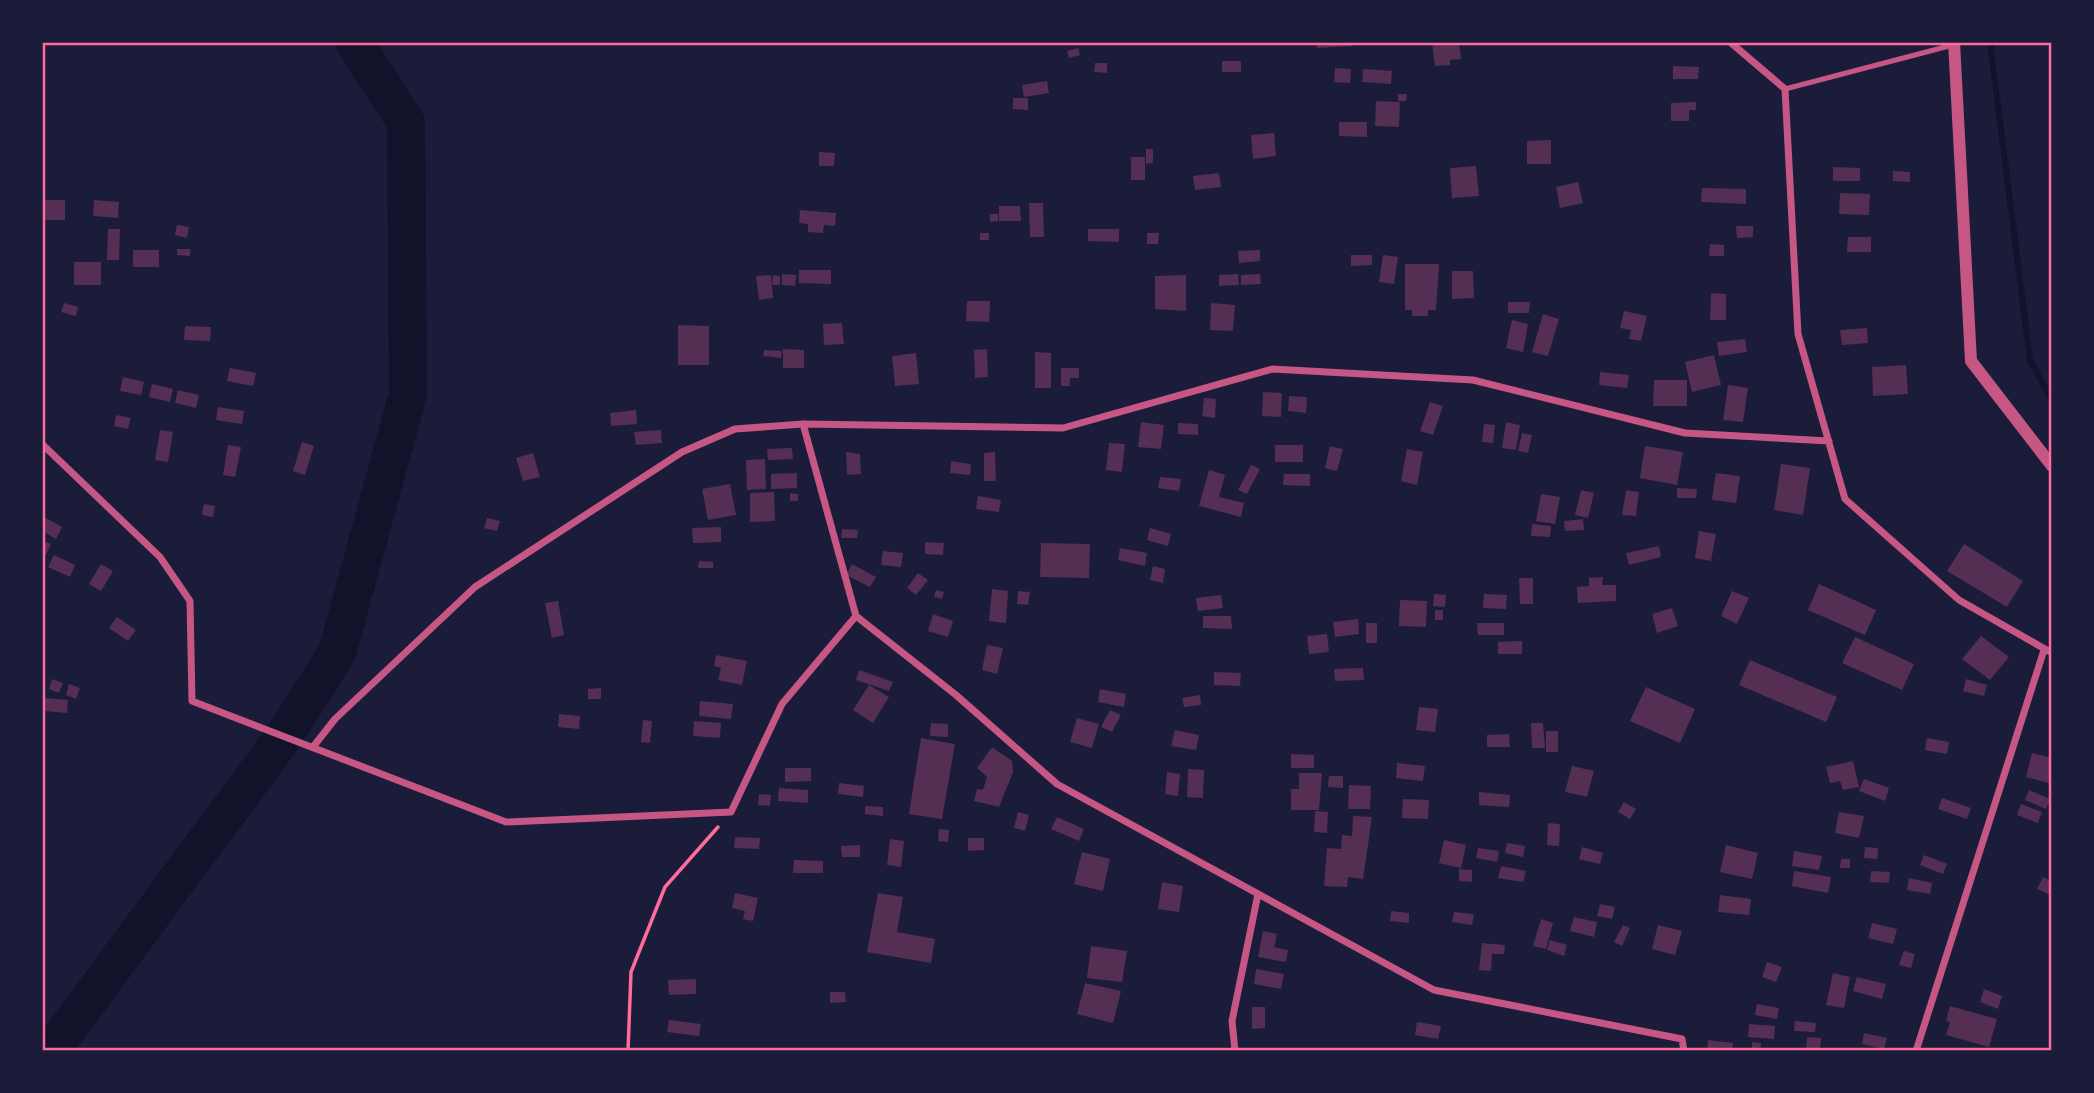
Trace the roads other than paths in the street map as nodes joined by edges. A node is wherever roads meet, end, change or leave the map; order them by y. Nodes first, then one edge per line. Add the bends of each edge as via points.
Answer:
1 (1731, 42) edge
2 (1953, 43) edge
3 (1785, 89) junction
4 (803, 424) junction
5 (1829, 441) junction
6 (42, 444) edge
7 (2052, 466) edge
8 (856, 617) junction
9 (2044, 650) junction
10 (2052, 653) edge
11 (313, 747) junction
12 (1258, 894) junction
13 (1235, 1051) edge
14 (1684, 1051) edge
15 (1916, 1051) edge

1 - 3 street
2 - 3 lane
2 - 7 street via 1971,361
3 - 5 street via 1798,334
4 - 5 street via 1063,428 1272,369 1473,380 1685,433
4 - 8 street
4 - 11 street via 735,429 682,452 475,587 335,719
5 - 9 street via 1846,499 1959,600
6 - 11 street via 160,557 190,601 192,701
8 - 11 street via 782,704 732,812 506,822
8 - 12 street via 956,695 1057,784
9 - 10 street
9 - 15 street
12 - 13 street via 1232,1021
12 - 14 street via 1434,990 1682,1039

